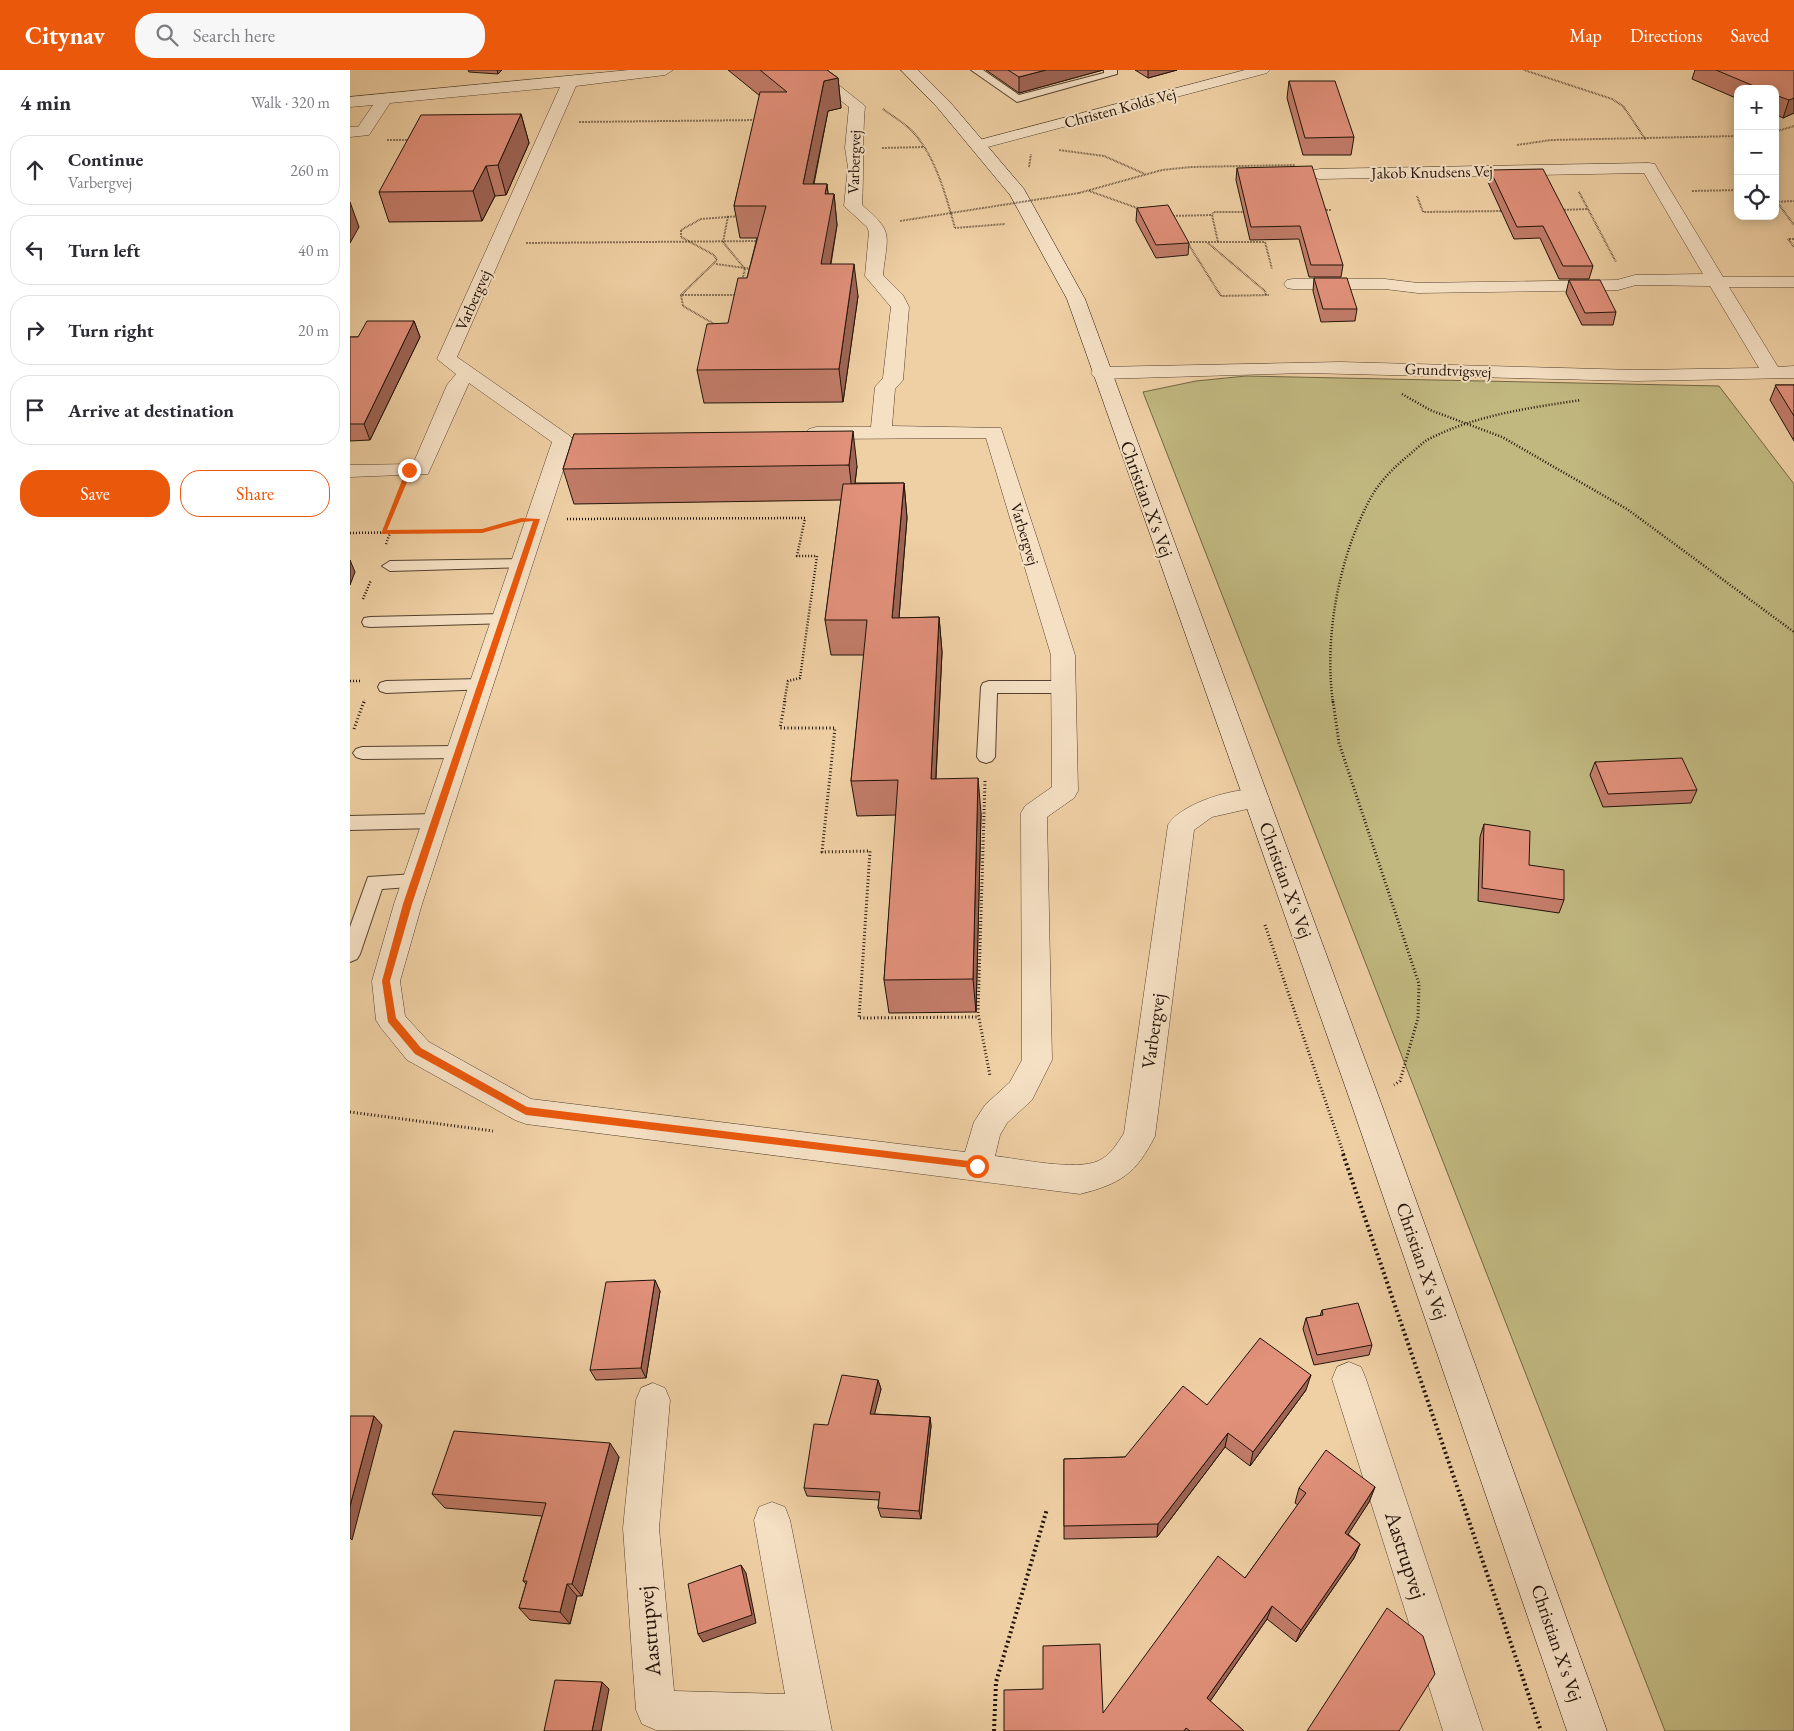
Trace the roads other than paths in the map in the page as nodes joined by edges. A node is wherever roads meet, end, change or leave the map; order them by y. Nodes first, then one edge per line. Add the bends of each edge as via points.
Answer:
1 (665, 70) edge
2 (810, 70) edge
3 (910, 70) edge
4 (976, 70) edge
5 (1112, 70) edge
6 (1262, 70) edge
7 (570, 82) junction
8 (385, 98) junction
9 (350, 102) edge
10 (357, 132) edge
11 (978, 145) junction
12 (1320, 174) dead end
13 (1719, 282) junction
14 (1794, 282) edge
15 (1293, 284) dead end
16 (1794, 372) edge
17 (1101, 373) junction
18 (467, 374) junction
19 (1772, 374) junction
20 (881, 432) junction
21 (792, 433) edge
22 (350, 471) edge
23 (522, 564) junction
24 (390, 566) dead end
25 (504, 619) junction
26 (370, 622) dead end
27 (482, 685) junction
28 (386, 687) dead end
29 (1066, 687) junction
30 (459, 752) junction
31 (362, 754) dead end
32 (986, 757) road end
33 (1256, 798) junction
34 (436, 821) junction
35 (350, 823) edge
36 (415, 882) junction
37 (350, 954) edge
38 (977, 1166) junction
39 (1349, 1379) dead end
40 (653, 1400) dead end
41 (772, 1520) dead end
42 (810, 1722) edge
43 (1463, 1731) edge
44 (1587, 1731) edge

1 - 7 street
2 - 20 street, Varbergvej via 857,106 852,148 856,167 853,206 876,225 874,276 900,307 894,380 885,387
3 - 11 street, Christian X's Vej
4 - 5 lane via 1017,100 1112,74 1108,71
6 - 11 street, Christen Kolds Vej
7 - 8 street
7 - 18 street, Varbergvej via 447,359
8 - 9 street
8 - 10 street
11 - 17 street, Christian X's Vej via 1018,193 1076,299
12 - 13 street, Jakob Knudsens Vej via 1649,168
13 - 14 street
13 - 15 street via 1699,279 1635,280 1618,285 1418,288 1385,284
13 - 19 street, Jakob Knudsens Vej
16 - 19 street, Grundtvigsvej
17 - 19 street, Grundtvigsvej via 1228,368 1371,368 1697,376
17 - 33 street, Christian X's Vej
18 - 22 street via 457,385 421,470
18 - 23 street, Varbergvej via 573,438 537,519
20 - 21 street, Varbergvej
20 - 29 street, Varbergvej via 994,432 1063,655
23 - 24 lane
23 - 25 street, Varbergvej
25 - 26 lane
25 - 27 street, Varbergvej
27 - 28 lane
27 - 30 street, Varbergvej
29 - 32 lane via 989,687
29 - 38 street, Varbergvej via 1066,791 1034,814 1038,1060 1021,1091 996,1114 985,1131
30 - 31 lane
30 - 34 street, Varbergvej
33 - 38 street, Varbergvej via 1204,809 1181,825 1139,1136 1123,1163 1106,1174 1080,1180
33 - 44 street, Christian X's Vej
34 - 35 lane
34 - 36 street, Varbergvej
36 - 37 lane via 375,882
36 - 38 street, Varbergvej via 386,981 391,1020 418,1051 526,1111
39 - 43 street, Aastrupvej
40 - 42 street, Aastrupvej via 641,1528 656,1710
41 - 42 street, Aastrupvej

